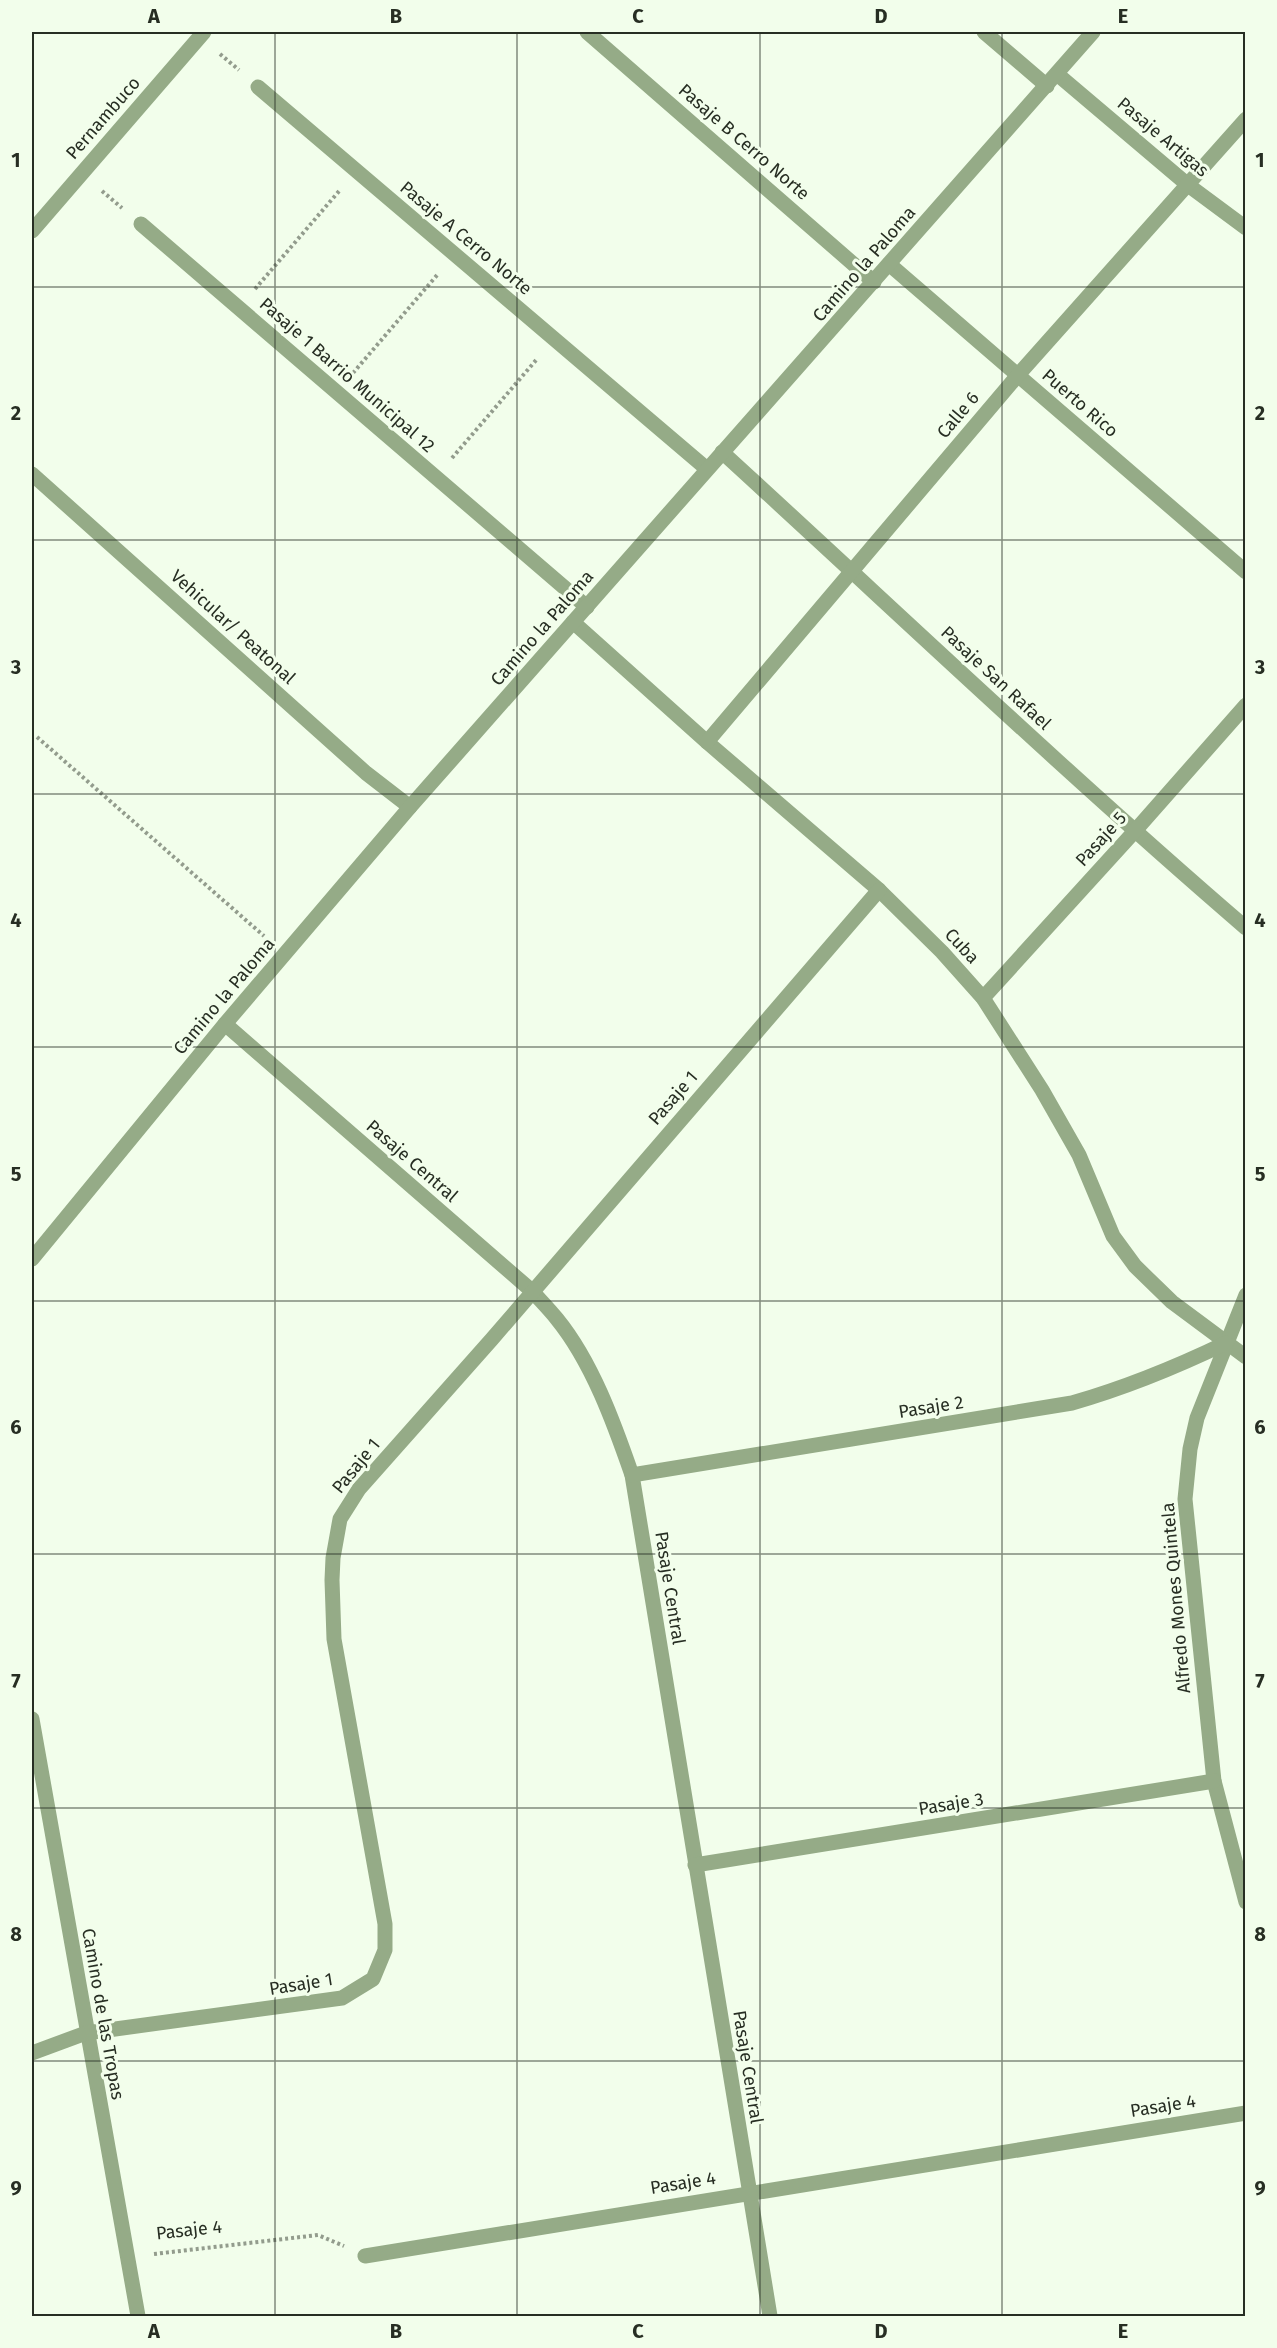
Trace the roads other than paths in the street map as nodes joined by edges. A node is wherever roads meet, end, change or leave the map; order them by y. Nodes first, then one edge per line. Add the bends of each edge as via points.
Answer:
1 (587, 32) edge
2 (984, 32) edge
3 (1093, 32) edge
4 (202, 34) edge
5 (1057, 74) junction
6 (1047, 86) junction
7 (258, 87) road end
8 (1245, 119) edge
9 (1188, 185) junction
10 (141, 224) road end
11 (1245, 228) edge
12 (32, 231) edge
13 (889, 264) junction
14 (874, 282) junction
15 (1018, 375) junction
16 (722, 452) junction
17 (707, 470) junction
18 (32, 474) edge
19 (852, 571) junction
20 (1245, 572) edge
21 (587, 606) junction
22 (573, 622) junction
23 (1245, 705) edge
24 (707, 742) junction
25 (410, 807) junction
26 (1134, 832) junction
27 (879, 890) junction
28 (1245, 928) edge
29 (984, 998) junction
30 (225, 1024) junction
31 (32, 1259) edge
32 (532, 1291) junction
33 (1245, 1296) edge
34 (1226, 1343) junction
35 (1245, 1357) edge
36 (632, 1475) junction
37 (32, 1719) edge
38 (1214, 1781) junction
39 (695, 1865) junction
40 (1245, 1902) edge
41 (86, 2033) junction
42 (32, 2053) edge
43 (1245, 2113) edge
44 (749, 2192) junction
45 (365, 2256) road end
46 (138, 2316) edge
47 (770, 2316) edge

1 - 14 street, Pasaje B Cerro Norte
2 - 6 street
3 - 5 street, Camino la Paloma
4 - 12 street, Pernambuco
5 - 6 street, Camino la Paloma
5 - 9 street, Pasaje Artigas
6 - 13 street, Camino la Paloma
7 - 17 street, Pasaje A Cerro Norte
8 - 9 street, Calle 6
9 - 11 street, Pasaje Artigas
9 - 15 street, Calle 6
10 - 21 street, Pasaje 1 Barrio Municipal 12
13 - 14 street, Camino la Paloma
13 - 15 street, Puerto Rico
14 - 16 street, Camino la Paloma
15 - 19 street, Calle 6
15 - 20 street, Puerto Rico
16 - 17 street, Camino la Paloma
16 - 19 street, Pasaje San Rafael
17 - 21 street, Camino la Paloma
18 - 25 street, Vehicular/ Peatonal via 366,773
19 - 24 street, Calle 6
19 - 26 street, Pasaje San Rafael
21 - 22 street, Camino la Paloma
22 - 24 street, Cuba
22 - 25 street, Camino la Paloma
23 - 26 street, Pasaje 5
24 - 27 street, Cuba
25 - 30 street, Camino la Paloma
26 - 28 street, Pasaje San Rafael
26 - 29 street, Pasaje 5
27 - 29 street, Cuba
27 - 32 street, Pasaje 1
29 - 34 street, Cuba via 1079,1155 1113,1236 1135,1266 1172,1302
30 - 31 street, Camino la Paloma
30 - 32 street, Pasaje Central
32 - 36 street, Pasaje Central via 558,1319 578,1352 602,1397
32 - 41 street, Pasaje 1 via 358,1490 340,1519 333,1557 334,1639 385,1924 385,1950 373,1979 342,1998
33 - 34 street, Alfredo Mones Quintela
34 - 35 street, Cuba
34 - 36 street, Pasaje 2 via 1171,1370 1072,1403
34 - 38 street, Alfredo Mones Quintela via 1197,1418 1185,1499
36 - 39 street, Pasaje Central
37 - 41 street, Camino de las Tropas
38 - 39 street, Pasaje 3
38 - 40 street, Alfredo Mones Quintela
39 - 44 street, Pasaje Central
41 - 42 street, Pasaje 1
41 - 46 street, Camino de las Tropas
43 - 44 street, Pasaje 4
44 - 45 street, Pasaje 4
44 - 47 street, Pasaje Central

